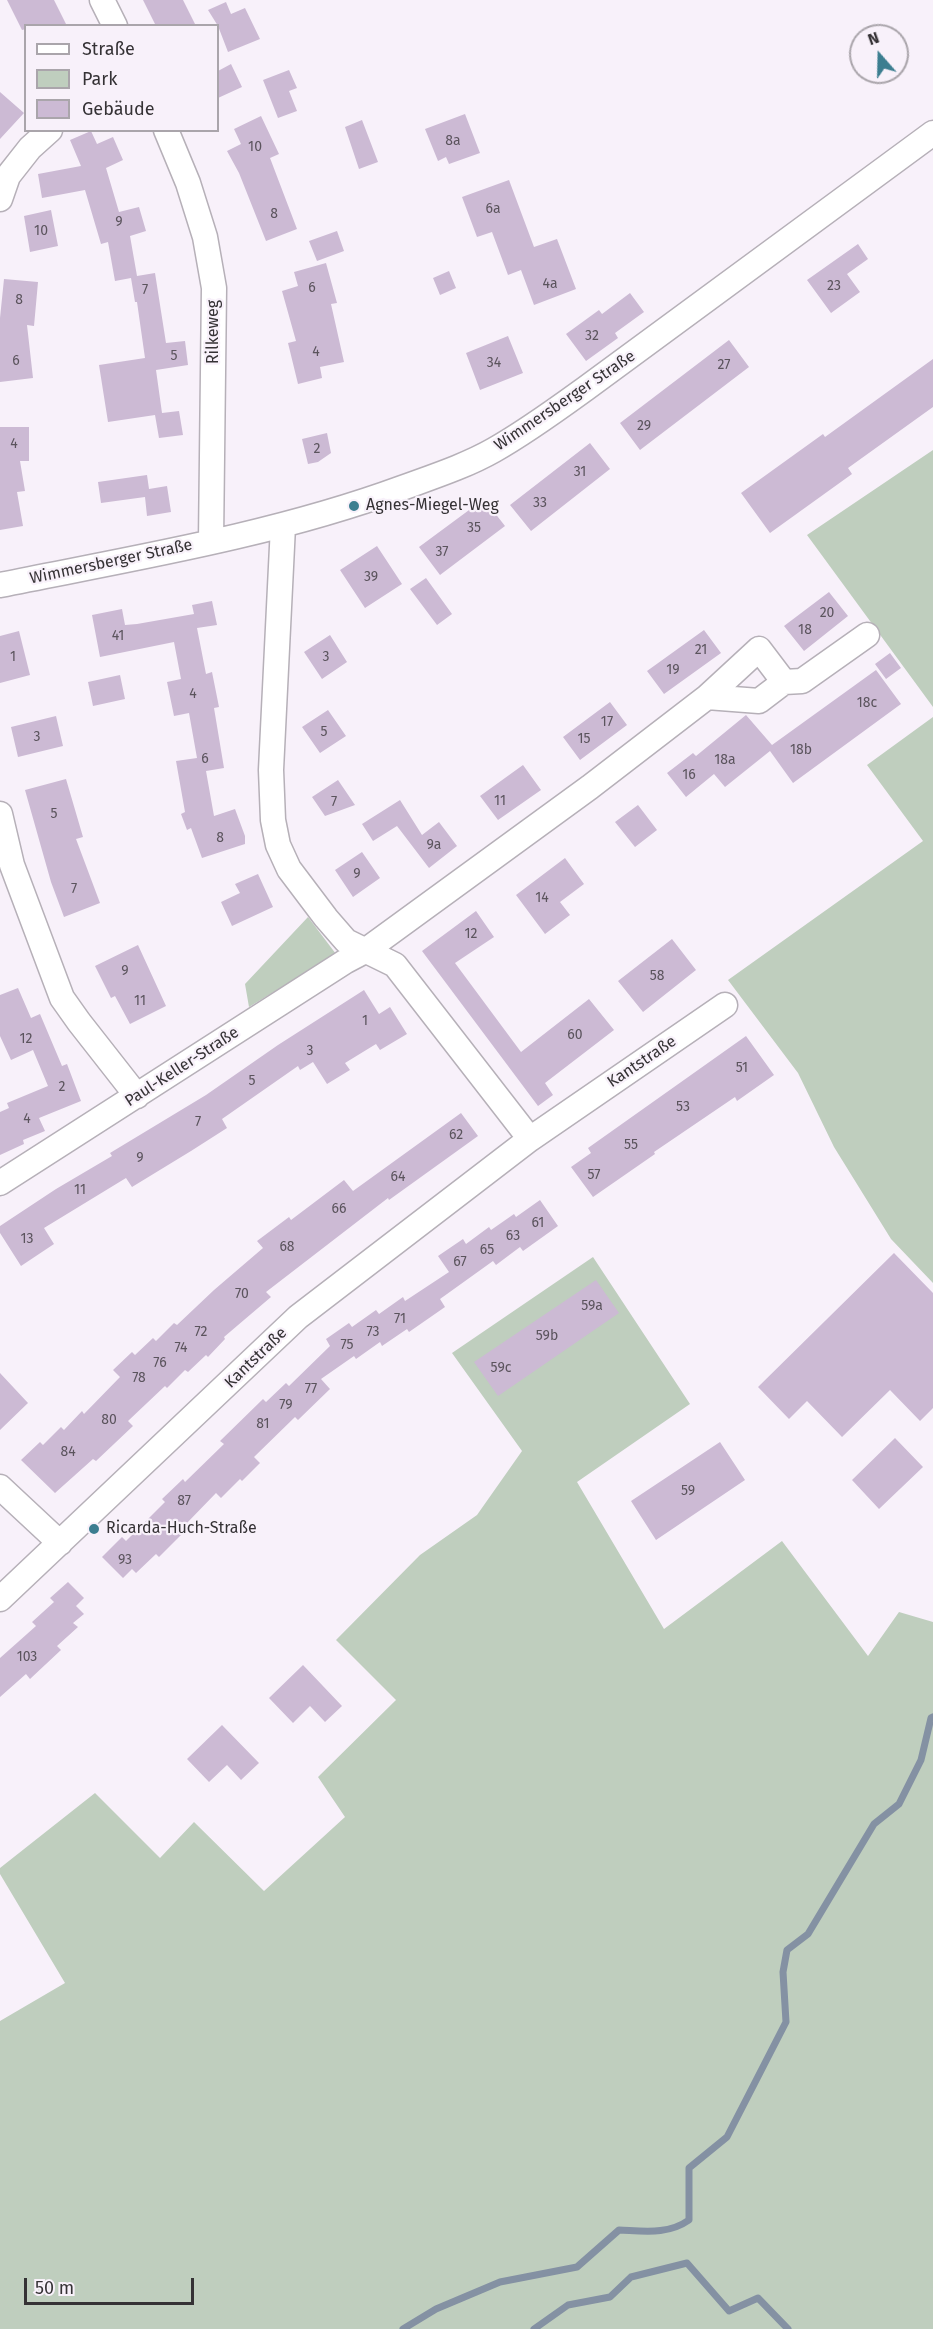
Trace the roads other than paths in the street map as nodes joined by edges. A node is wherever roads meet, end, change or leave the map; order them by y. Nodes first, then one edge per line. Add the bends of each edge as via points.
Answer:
1 (102, 0) edge
2 (114, 24) edge
3 (48, 132) edge
4 (167, 132) edge
5 (933, 133) edge
6 (0, 199) edge
7 (283, 526) junction
8 (211, 541) junction
9 (0, 585) edge
10 (867, 635) dead end
11 (784, 682) junction
12 (707, 697) junction
13 (0, 814) edge
14 (365, 951) junction
15 (725, 1005) dead end
16 (137, 1096) junction
17 (530, 1139) junction
18 (0, 1183) edge
19 (0, 1487) edge
20 (60, 1543) junction
21 (0, 1599) edge

1 - 2 street
3 - 6 street via 8,176
4 - 8 street, Rilkeweg via 205,237 214,288
5 - 7 street, Wimmersberger Straße via 593,384 493,450 354,506
7 - 8 street, Wimmersberger Straße
7 - 14 street via 271,770 273,820 278,845 289,869 346,941
8 - 9 street, Wimmersberger Straße
10 - 11 street via 802,681
11 - 12 street via 759,701
11 - 12 street via 759,649
12 - 14 street
13 - 16 street via 12,865 62,998
14 - 16 street, Paul-Keller-Straße
14 - 17 street via 395,965
15 - 17 street, Kantstraße
16 - 18 street, Paul-Keller-Straße
17 - 20 street, Kantstraße via 298,1317
19 - 20 street
20 - 21 street, Kantstraße

